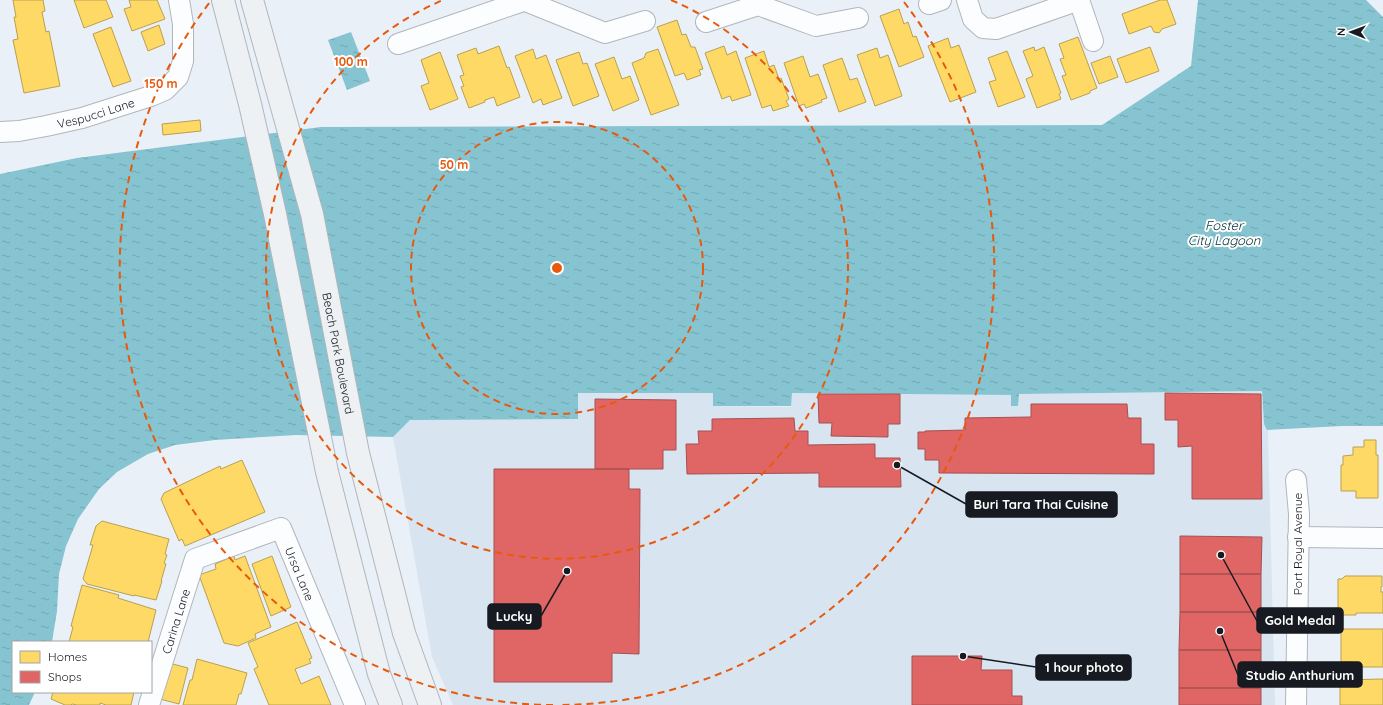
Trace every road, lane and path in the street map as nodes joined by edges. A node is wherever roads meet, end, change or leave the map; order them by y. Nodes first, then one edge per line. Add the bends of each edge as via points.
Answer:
1 (179, 0) edge
2 (223, 0) edge
3 (252, 0) edge
4 (967, 0) edge
5 (1079, 0) edge
6 (523, 1) edge
7 (758, 2) edge
8 (858, 18) dead end
9 (645, 21) dead end
10 (706, 22) dead end
11 (1093, 41) dead end
12 (398, 44) dead end
13 (0, 132) edge
14 (1296, 480) dead end
15 (1298, 537) junction
16 (1383, 538) edge
17 (195, 559) joint
18 (149, 705) edge
19 (355, 705) edge
20 (391, 705) edge
21 (430, 705) edge
22 (1296, 705) edge

1 - 13 street, Vespucci Lane via 183,24 183,61 178,76 165,90 82,118 40,128
2 - 20 main road via 254,118 327,472 379,674
3 - 21 main road, Beach Park Boulevard via 312,214 358,453 404,633
4 - 5 street via 973,19 983,28 996,29
5 - 11 street
6 - 9 street via 605,34
6 - 12 street
7 - 8 street via 816,26
7 - 10 street
14 - 15 street, Port Royal Avenue
15 - 16 street
15 - 22 street, Port Royal Avenue
17 - 18 street, Carina Lane
17 - 19 street, Ursa Lane via 281,528

